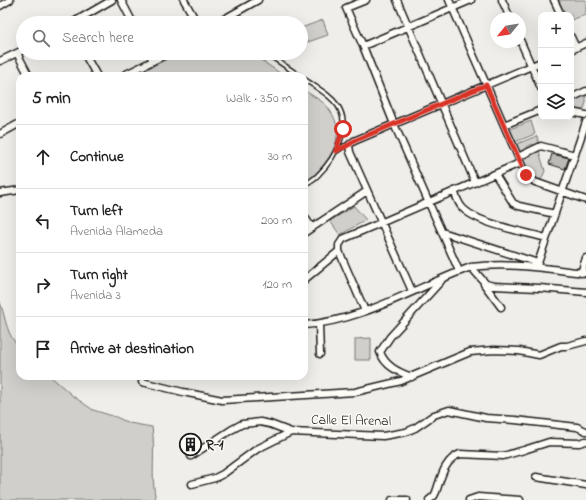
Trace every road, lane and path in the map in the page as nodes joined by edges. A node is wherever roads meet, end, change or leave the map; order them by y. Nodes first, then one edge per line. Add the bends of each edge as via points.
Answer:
1 (10, 0) edge
2 (112, 0) edge
3 (121, 0) edge
4 (184, 0) edge
5 (258, 0) edge
6 (366, 0) edge
7 (397, 0) edge
8 (449, 0) edge
9 (471, 0) edge
10 (502, 0) edge
11 (554, 0) edge
12 (250, 2) edge
13 (0, 6) edge
14 (453, 8) junction
15 (507, 12) edge
16 (560, 12) edge
17 (84, 16) edge
18 (129, 16) edge
19 (193, 16) edge
20 (228, 16) edge
21 (408, 26) junction
22 (586, 43) edge
23 (363, 46) junction
24 (523, 48) edge
25 (574, 49) edge
26 (16, 53) edge
27 (23, 60) edge
28 (88, 60) edge
29 (276, 60) edge
30 (0, 61) edge
31 (153, 61) edge
32 (538, 63) edge
33 (531, 66) junction
34 (28, 72) edge
35 (95, 72) edge
36 (130, 72) edge
37 (294, 72) edge
38 (308, 82) edge
39 (539, 84) edge
40 (486, 85) junction
41 (586, 92) edge
42 (574, 97) edge
43 (442, 104) junction
44 (538, 111) edge
45 (574, 113) edge
46 (586, 115) edge
47 (586, 122) edge
48 (394, 124) junction
49 (16, 125) edge
50 (504, 125) junction
51 (0, 134) edge
52 (349, 146) junction
53 (336, 151) junction
54 (575, 155) junction
55 (519, 160) junction
56 (495, 174) junction
57 (308, 182) edge
58 (475, 182) junction
59 (16, 191) edge
60 (367, 191) junction
61 (562, 191) junction
62 (454, 192) junction
63 (0, 193) edge
64 (586, 200) edge
65 (428, 203) junction
66 (555, 214) junction
67 (308, 222) edge
68 (381, 223) junction
69 (312, 228) junction
70 (308, 230) edge
71 (442, 232) junction
72 (546, 238) junction
73 (339, 252) junction
74 (586, 258) edge
75 (537, 265) junction
76 (471, 268) junction
77 (459, 271) junction
78 (584, 273) edge
79 (308, 277) edge
80 (444, 278) junction
81 (482, 281) junction
82 (412, 291) junction
83 (586, 292) edge
84 (501, 307) dead end
85 (365, 311) junction
86 (319, 324) junction
87 (308, 325) edge
88 (586, 341) edge
89 (320, 354) dead end
90 (412, 377) junction
91 (142, 382) dead end
92 (586, 431) edge
93 (291, 432) junction
94 (586, 441) edge
95 (191, 456) dead end
96 (536, 477) dead end
97 (192, 484) dead end
98 (586, 485) edge
99 (392, 500) edge
100 (407, 500) edge
101 (429, 500) edge
102 (469, 500) edge
103 (520, 500) edge

1 - 13 street
2 - 17 street
3 - 18 street
4 - 19 street
5 - 12 street
6 - 23 street via 346,8
7 - 21 street
8 - 14 street
9 - 14 street
10 - 15 street
11 - 16 street
12 - 20 street
14 - 21 street
14 - 40 street
21 - 23 street
21 - 43 street
22 - 25 street
23 - 48 street
24 - 33 street
26 - 30 street
27 - 34 street
28 - 35 street
29 - 37 lane
31 - 36 street
32 - 33 street
33 - 39 street
33 - 40 street
38 - 53 lane via 337,105 343,118 343,129
40 - 43 street
40 - 50 street
41 - 42 street
43 - 48 street
43 - 58 street
44 - 50 street
45 - 46 street
47 - 54 street
48 - 52 street via 354,141
48 - 65 street
49 - 51 street
50 - 55 street
52 - 53 lane
52 - 60 street
53 - 57 lane via 319,174
54 - 55 street via 541,146
54 - 61 street
55 - 56 street
55 - 61 street via 529,178
56 - 58 street
56 - 66 street via 513,203
58 - 62 street
59 - 63 street
60 - 68 street
60 - 69 street
61 - 64 street
61 - 66 street
62 - 65 street
62 - 72 street via 460,205 467,212 486,222
65 - 68 street
65 - 71 street
66 - 72 street
67 - 69 street
68 - 73 street via 344,239 339,246
68 - 82 street
69 - 70 street
71 - 75 street
71 - 77 street
72 - 75 street
73 - 79 street
73 - 85 street
74 - 78 street
75 - 76 street
75 - 78 street
76 - 77 street
76 - 81 street
77 - 80 street
80 - 82 street
80 - 90 street via 390,337 380,352 391,368
81 - 83 street via 494,286
81 - 84 street
82 - 85 street
85 - 86 street
86 - 87 street
86 - 89 street
88 - 90 street via 561,346 539,355 519,351 470,352
90 - 91 street via 355,392 239,400 222,400
92 - 93 street, Calle El Arenal via 578,427 480,417 449,410 434,414 415,428 396,435
93 - 95 street, Calle El Arenal via 260,422 242,424
93 - 97 street via 257,449 223,474
94 - 101 street via 549,442 503,456 466,453 456,456 448,462 434,496
96 - 98 street
99 - 100 street
102 - 103 street via 478,497

